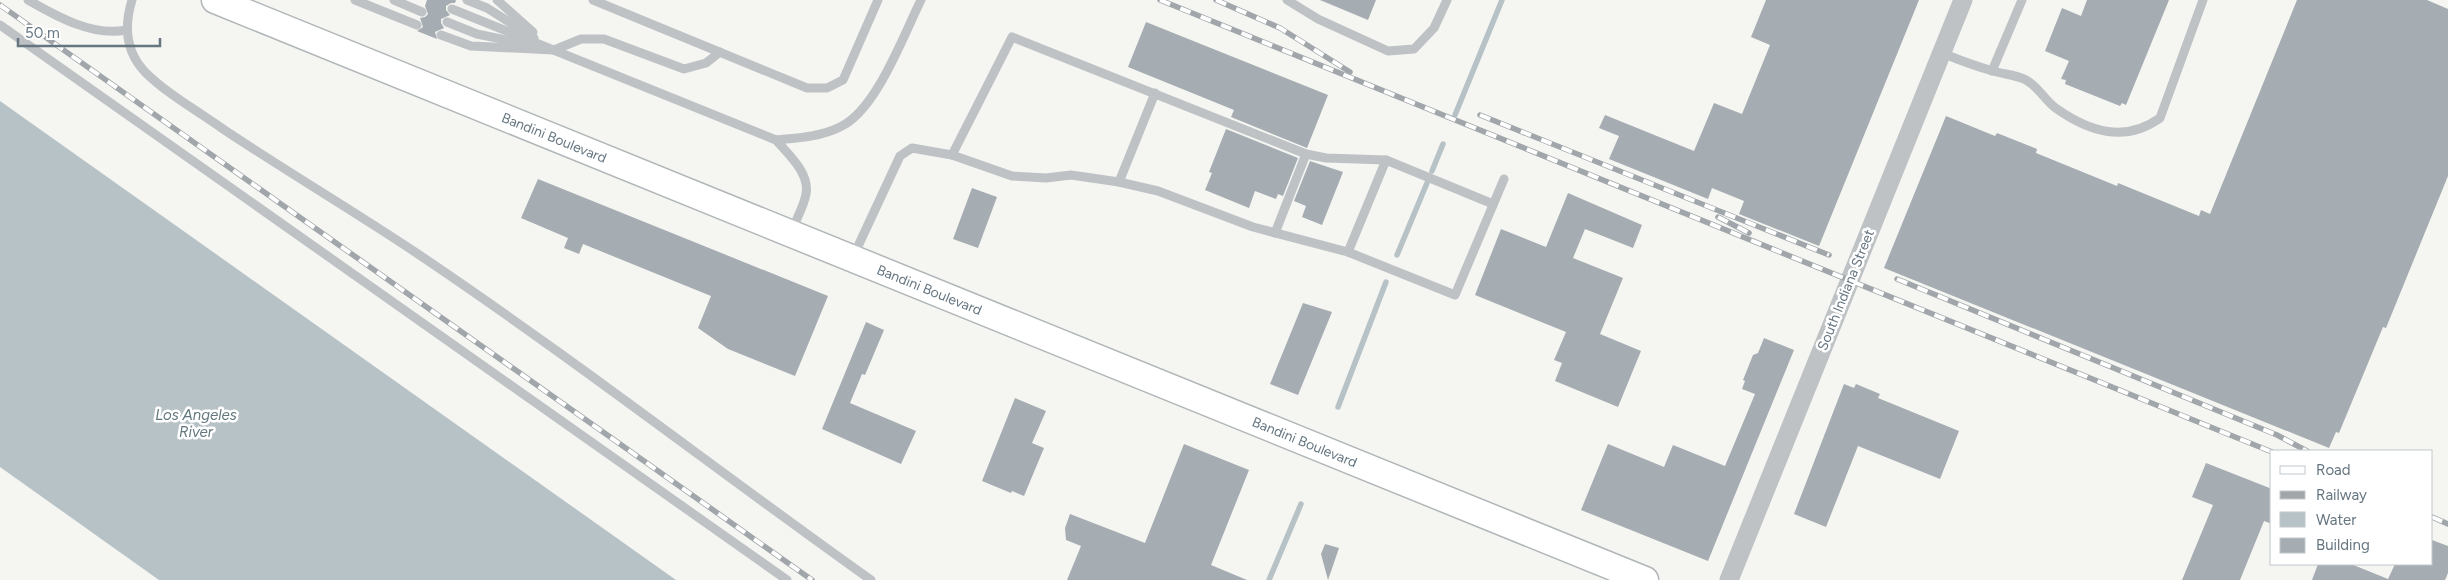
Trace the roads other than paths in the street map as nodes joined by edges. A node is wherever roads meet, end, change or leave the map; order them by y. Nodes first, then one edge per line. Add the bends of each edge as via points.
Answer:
1 (28, 0) edge
2 (132, 0) edge
3 (215, 0) edge
4 (355, 0) edge
5 (394, 0) edge
6 (467, 0) edge
7 (497, 0) edge
8 (593, 0) edge
9 (878, 0) edge
10 (921, 0) edge
11 (1287, 0) edge
12 (1447, 0) edge
13 (1963, 0) edge
14 (2022, 0) edge
15 (2203, 0) edge
16 (452, 9) dead end
17 (422, 12) dead end
18 (447, 22) dead end
19 (0, 25) edge
20 (417, 25) dead end
21 (126, 30) junction
22 (441, 35) dead end
23 (554, 50) junction
24 (720, 52) junction
25 (1942, 53) junction
26 (1992, 71) junction
27 (1155, 94) junction
28 (776, 140) junction
29 (952, 154) junction
30 (1306, 154) junction
31 (1386, 160) junction
32 (1504, 178) dead end
33 (1119, 182) junction
34 (1493, 204) junction
35 (1275, 233) junction
36 (791, 234) junction
37 (1348, 252) junction
38 (852, 259) junction
39 (787, 580) edge
40 (871, 580) edge
41 (1645, 580) edge
42 (1729, 580) edge

1 - 21 lane via 96,30 112,33
2 - 21 lane
3 - 36 main road, Bandini Boulevard
4 - 20 lane
5 - 17 lane
6 - 23 lane via 488,8
7 - 23 lane
8 - 24 lane
9 - 24 lane via 843,80 826,88 807,88
10 - 28 lane via 865,108 842,127
11 - 12 lane via 1318,19 1388,51 1414,50 1434,28
13 - 25 street, South Indiana Street
14 - 26 lane
15 - 26 lane via 2160,118 2149,126 2131,132 2101,131 2056,109 2025,79
16 - 23 lane
18 - 23 lane via 478,34
19 - 39 lane
21 - 40 lane via 130,48 144,71 182,101 484,298
22 - 23 lane via 471,46
23 - 24 lane via 581,39 604,39 684,69 706,63
23 - 28 lane
25 - 26 lane
25 - 42 street, South Indiana Street
27 - 29 lane via 1012,36
27 - 30 lane
27 - 33 lane
28 - 36 lane via 797,164 806,185 806,194
29 - 33 lane via 1012,176 1046,178 1071,175
29 - 38 lane via 912,148 900,156
30 - 31 lane
30 - 35 lane
31 - 34 lane
31 - 37 lane
32 - 34 lane
33 - 35 lane via 1158,191
34 - 37 lane via 1454,295
35 - 37 lane
36 - 38 main road, Bandini Boulevard
38 - 41 main road, Bandini Boulevard

